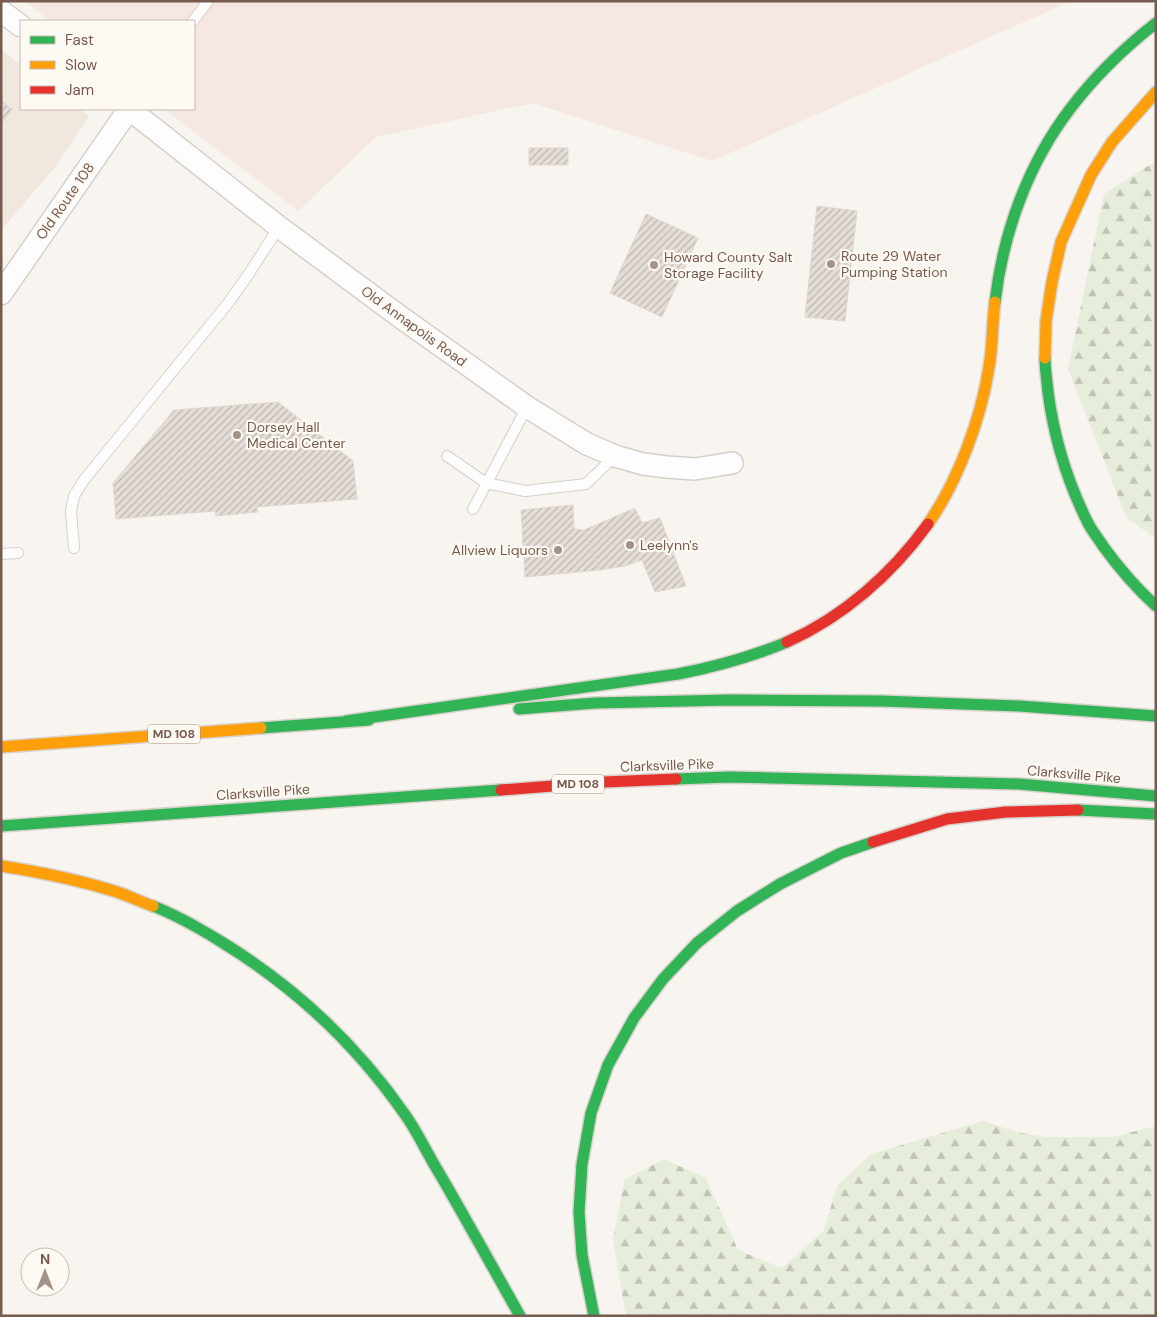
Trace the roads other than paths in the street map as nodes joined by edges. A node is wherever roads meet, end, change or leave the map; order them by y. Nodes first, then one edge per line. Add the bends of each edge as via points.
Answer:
1 (208, 1) edge
2 (1, 11) edge
3 (194, 20) edge
4 (1156, 23) edge
5 (20, 25) edge
6 (1156, 92) edge
7 (128, 110) edge
8 (130, 110) edge
9 (279, 227) junction
10 (1, 294) edge
11 (527, 407) junction
12 (447, 456) dead end
13 (615, 456) junction
14 (732, 463) dead end
15 (486, 483) junction
16 (473, 509) dead end
17 (74, 548) dead end
18 (18, 553) dead end
19 (1, 554) edge
20 (1156, 606) edge
21 (1156, 716) edge
22 (346, 721) junction
23 (1, 747) edge
24 (1156, 796) edge
25 (1156, 814) edge
26 (1, 826) edge
27 (1, 866) edge
28 (520, 1316) edge
29 (594, 1316) edge

1 - 3 lane
2 - 5 street
4 - 22 main road via 1110,62 1076,101 1033,169 1001,262 989,367 959,467 937,510 911,546 878,580 830,619 736,662 676,675
6 - 20 main road via 1112,142 1091,175 1061,242 1046,321 1045,367 1059,448 1090,525 1116,564
7 - 10 street, Old Route 108
8 - 9 street, Old Annapolis Road
9 - 11 street, Old Annapolis Road
9 - 17 lane via 229,302 84,480 74,496 71,511
11 - 13 street, Old Annapolis Road via 587,444
11 - 15 lane
12 - 15 lane
13 - 14 street, Old Annapolis Road via 643,464 695,469
13 - 15 lane via 586,484 525,491
15 - 16 lane
18 - 19 lane
21 - 22 main road, MD 108 via 1019,706 729,700 595,703
22 - 23 main road, MD 108
24 - 26 main road, Clarksville Pike / MD 108 via 1019,784 729,777 595,783
25 - 29 main road via 1077,810 1006,812 947,819 841,853 780,884 737,911 697,943 663,979 634,1018 608,1064 592,1112 582,1164 578,1212 582,1255
27 - 28 main road via 53,875 119,893 174,916 226,944 305,1002 348,1043 406,1116

